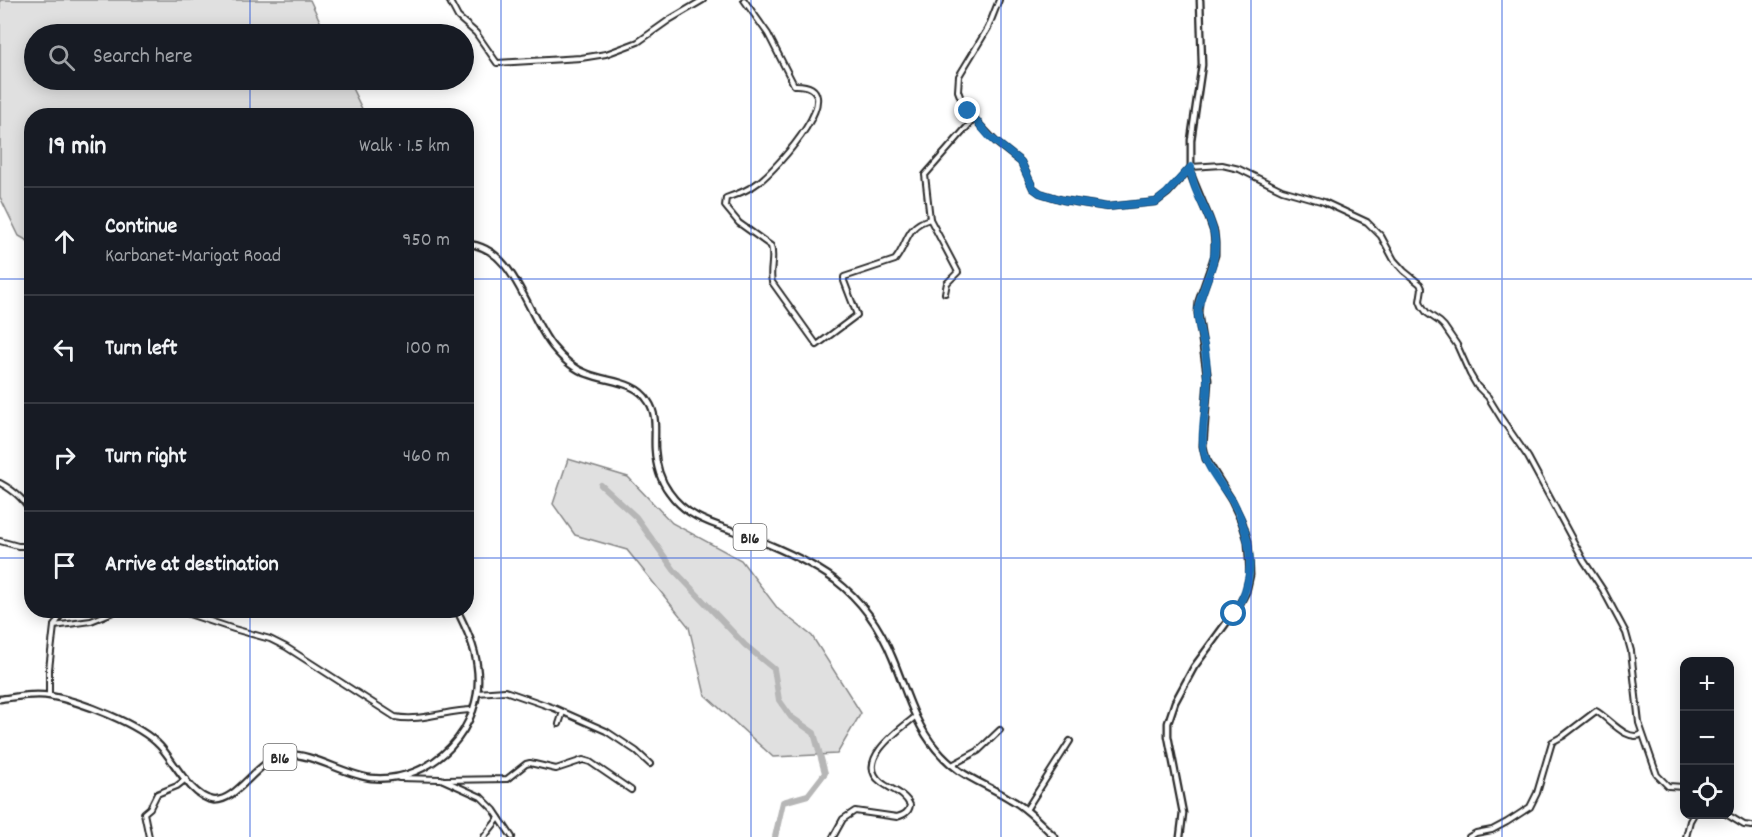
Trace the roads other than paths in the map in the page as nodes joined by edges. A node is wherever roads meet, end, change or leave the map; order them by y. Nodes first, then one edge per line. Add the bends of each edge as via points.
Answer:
1 (449, 0) edge
2 (703, 0) edge
3 (744, 0) edge
4 (999, 0) edge
5 (1200, 0) edge
6 (466, 24) edge
7 (474, 31) edge
8 (974, 119) junction
9 (1191, 167) junction
10 (930, 219) junction
11 (474, 245) edge
12 (945, 294) dead end
13 (0, 483) edge
14 (24, 504) edge
15 (0, 542) edge
16 (24, 546) edge
17 (59, 618) edge
18 (98, 618) edge
19 (201, 618) edge
20 (461, 618) edge
21 (54, 626) junction
22 (477, 693) junction
23 (49, 696) junction
24 (0, 699) edge
25 (474, 710) junction
26 (563, 712) junction
27 (915, 717) junction
28 (559, 724) dead end
29 (999, 730) dead end
30 (1642, 734) junction
31 (1070, 741) dead end
32 (650, 764) dead end
33 (952, 765) junction
34 (397, 778) junction
35 (186, 779) junction
36 (444, 780) junction
37 (1680, 787) edge
38 (631, 790) dead end
39 (1026, 810) junction
40 (499, 818) junction
41 (1691, 819) edge
42 (1734, 819) edge
43 (1752, 826) edge
44 (149, 837) edge
45 (484, 837) edge
46 (512, 837) edge
47 (833, 837) edge
48 (1055, 837) edge
49 (1180, 837) edge
50 (1470, 837) edge
51 (1686, 837) edge

1 - 6 street
2 - 7 street via 638,42 582,58 497,63
3 - 10 street via 768,34 794,85 815,91 818,102 784,159 753,187 726,198 725,206 739,223 771,246 772,282 817,345 857,315 844,277 895,260 912,229
4 - 8 street via 988,28 959,76 958,91
5 - 9 main road via 1202,65
8 - 9 street via 1021,162 1033,188 1063,200 1107,207 1156,202
8 - 10 street via 926,172
9 - 30 street via 1239,168 1282,190 1324,202 1367,222 1381,236 1394,260 1420,284 1422,306 1457,345 1477,386 1528,457 1626,633
9 - 49 main road via 1215,243 1198,313 1208,380 1203,446 1206,459 1242,522 1248,541 1250,575 1238,607 1194,667 1174,702 1168,723 1183,813
10 - 12 street via 957,272 947,283
11 - 27 main road, B16 via 488,249 502,261 548,340 574,367 631,386 648,400 653,410 655,451 662,482 687,512 814,568 859,602 886,642
13 - 14 street via 14,491
15 - 16 street
17 - 21 street
18 - 21 street
19 - 25 street via 286,647 395,717
20 - 22 main road, B16 via 477,664
21 - 23 street
22 - 25 main road, B16
22 - 26 street via 513,693
23 - 24 main road, B16
23 - 35 main road, B16 via 83,705 140,730 161,747
25 - 34 main road, B16 via 465,730 444,754 420,770
26 - 28 street
26 - 32 street via 622,740
27 - 33 main road, B16 via 935,748
27 - 47 street via 884,743 873,766 881,782 906,798 909,809 897,817 855,811 843,819
29 - 33 street via 978,751
30 - 37 street via 1657,775 1668,786
30 - 50 street via 1629,736 1596,711 1552,742 1530,807 1492,830
31 - 39 street
33 - 39 main road, B16
34 - 35 main road, B16 via 369,778 292,755 273,758 220,800 199,794
34 - 36 street
35 - 44 street via 158,794 145,811
36 - 38 street via 507,778 530,763 556,770 584,760
36 - 40 street via 481,797
39 - 48 main road, B16
40 - 45 street
40 - 46 street
41 - 51 street
42 - 43 street

